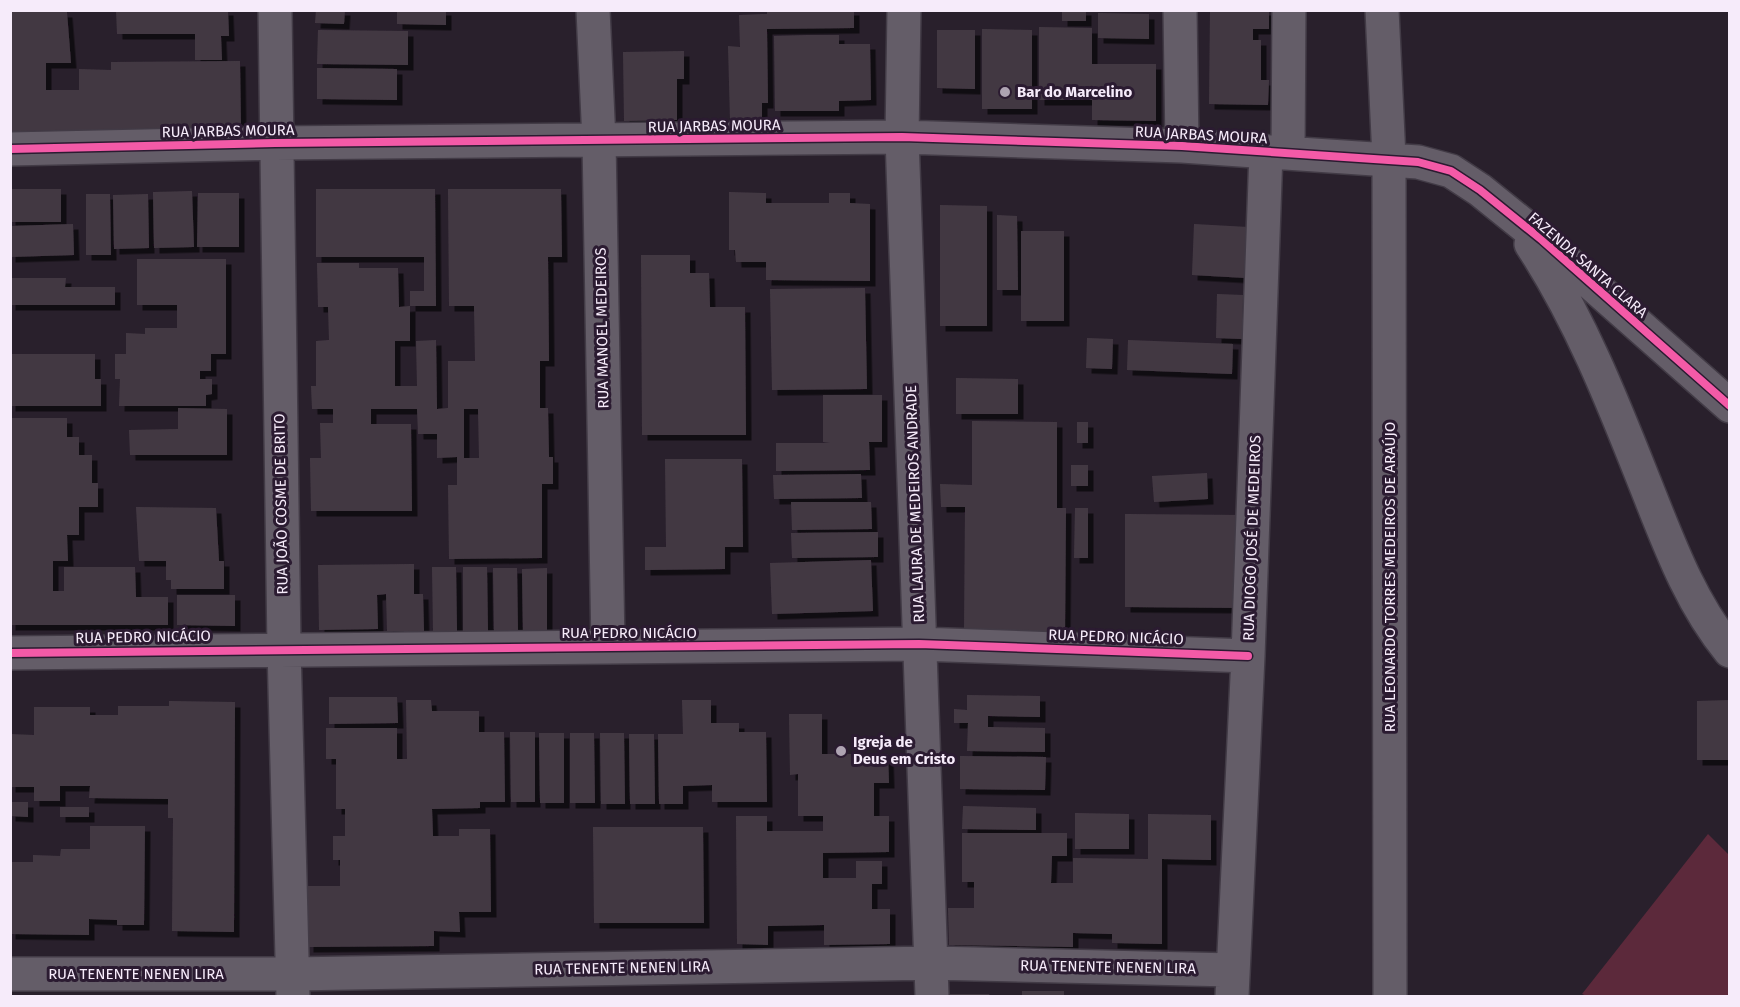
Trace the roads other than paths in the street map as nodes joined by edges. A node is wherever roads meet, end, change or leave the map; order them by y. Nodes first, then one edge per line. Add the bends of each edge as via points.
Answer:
1 (275, 10) edge
2 (593, 10) edge
3 (904, 10) edge
4 (1180, 10) edge
5 (1289, 10) edge
6 (1382, 10) edge
7 (902, 137) junction
8 (598, 141) junction
9 (275, 143) junction
10 (1182, 146) junction
11 (10, 149) edge
12 (1277, 152) junction
13 (1404, 160) junction
14 (1513, 217) junction
15 (1730, 406) edge
16 (920, 644) junction
17 (608, 646) junction
18 (284, 648) junction
19 (1730, 651) edge
20 (10, 653) edge
21 (1248, 656) junction
22 (932, 963) junction
23 (10, 974) edge
24 (1232, 983) edge
25 (293, 985) edge
26 (932, 996) edge
27 (1390, 996) edge

1 - 9 street, RUA JOÃO COSME DE BRITO
2 - 8 street, RUA MANOEL MEDEIROS
3 - 7 street, RUA LAURA DE MEDEIROS ANDRADE
4 - 10 street
5 - 12 street, RUA DIOGO JOSÉ DE MEDEIROS
6 - 13 street, RUA LEONARDO TORRES MEDEIROS DE ARAÚJO
7 - 8 street, RUA JARBAS MOURA
7 - 10 street, RUA JARBAS MOURA
7 - 16 street, RUA LAURA DE MEDEIROS ANDRADE
8 - 9 street, RUA JARBAS MOURA
8 - 17 street, RUA MANOEL MEDEIROS
9 - 11 street, RUA JARBAS MOURA
9 - 18 street, RUA JOÃO COSME DE BRITO
10 - 12 street, RUA JARBAS MOURA
12 - 13 street, RUA JARBAS MOURA
12 - 21 street, RUA DIOGO JOSÉ DE MEDEIROS
13 - 14 street, FAZENDA SANTA CLARA via 1451,171
13 - 27 street, RUA LEONARDO TORRES MEDEIROS DE ARAÚJO
14 - 15 street, FAZENDA SANTA CLARA
14 - 19 street via 1576,322 1680,572 1713,630
16 - 17 street, RUA PEDRO NICÁCIO
16 - 21 street, RUA PEDRO NICÁCIO
16 - 22 street, RUA LAURA DE MEDEIROS ANDRADE
17 - 18 street, RUA PEDRO NICÁCIO
18 - 20 street, RUA PEDRO NICÁCIO
18 - 25 street, RUA JOÃO COSME DE BRITO
21 - 24 street, RUA DIOGO JOSÉ DE MEDEIROS
22 - 24 street, RUA TENENTE NENEN LIRA
22 - 25 street, RUA TENENTE NENEN LIRA
22 - 26 street, RUA LAURA DE MEDEIROS ANDRADE
23 - 25 street, RUA TENENTE NENEN LIRA

